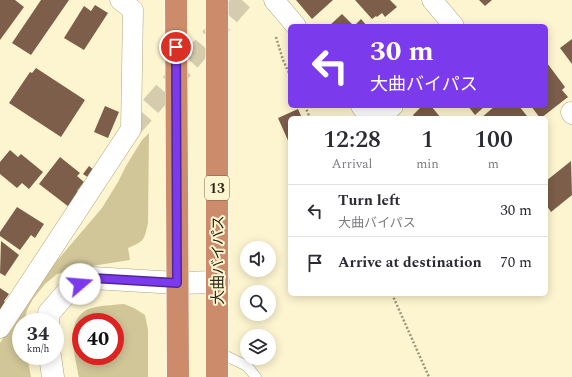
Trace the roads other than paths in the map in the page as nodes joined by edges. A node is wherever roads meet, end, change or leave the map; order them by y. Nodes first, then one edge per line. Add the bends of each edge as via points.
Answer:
1 (120, 0) edge
2 (176, 0) edge
3 (217, 0) edge
4 (274, 0) edge
5 (432, 0) edge
6 (294, 24) edge
7 (452, 24) edge
8 (363, 108) edge
9 (391, 108) edge
10 (369, 116) edge
11 (381, 116) edge
12 (218, 282) junction
13 (177, 283) junction
14 (49, 313) edge
15 (0, 328) edge
16 (218, 352) junction
17 (51, 365) edge
18 (53, 377) edge
19 (178, 377) edge
20 (218, 377) edge
21 (256, 377) edge

1 - 15 street via 133,10 131,129
2 - 13 highway
3 - 12 highway, 大曲バイパス / 13
4 - 6 street
5 - 7 street
8 - 10 street
9 - 11 street
12 - 13 street
12 - 16 highway, 大曲バイパス / 13
13 - 14 street via 92,278 68,291
13 - 19 highway
16 - 20 highway, 大曲バイパス / 13
16 - 21 lane via 248,366
17 - 18 street

